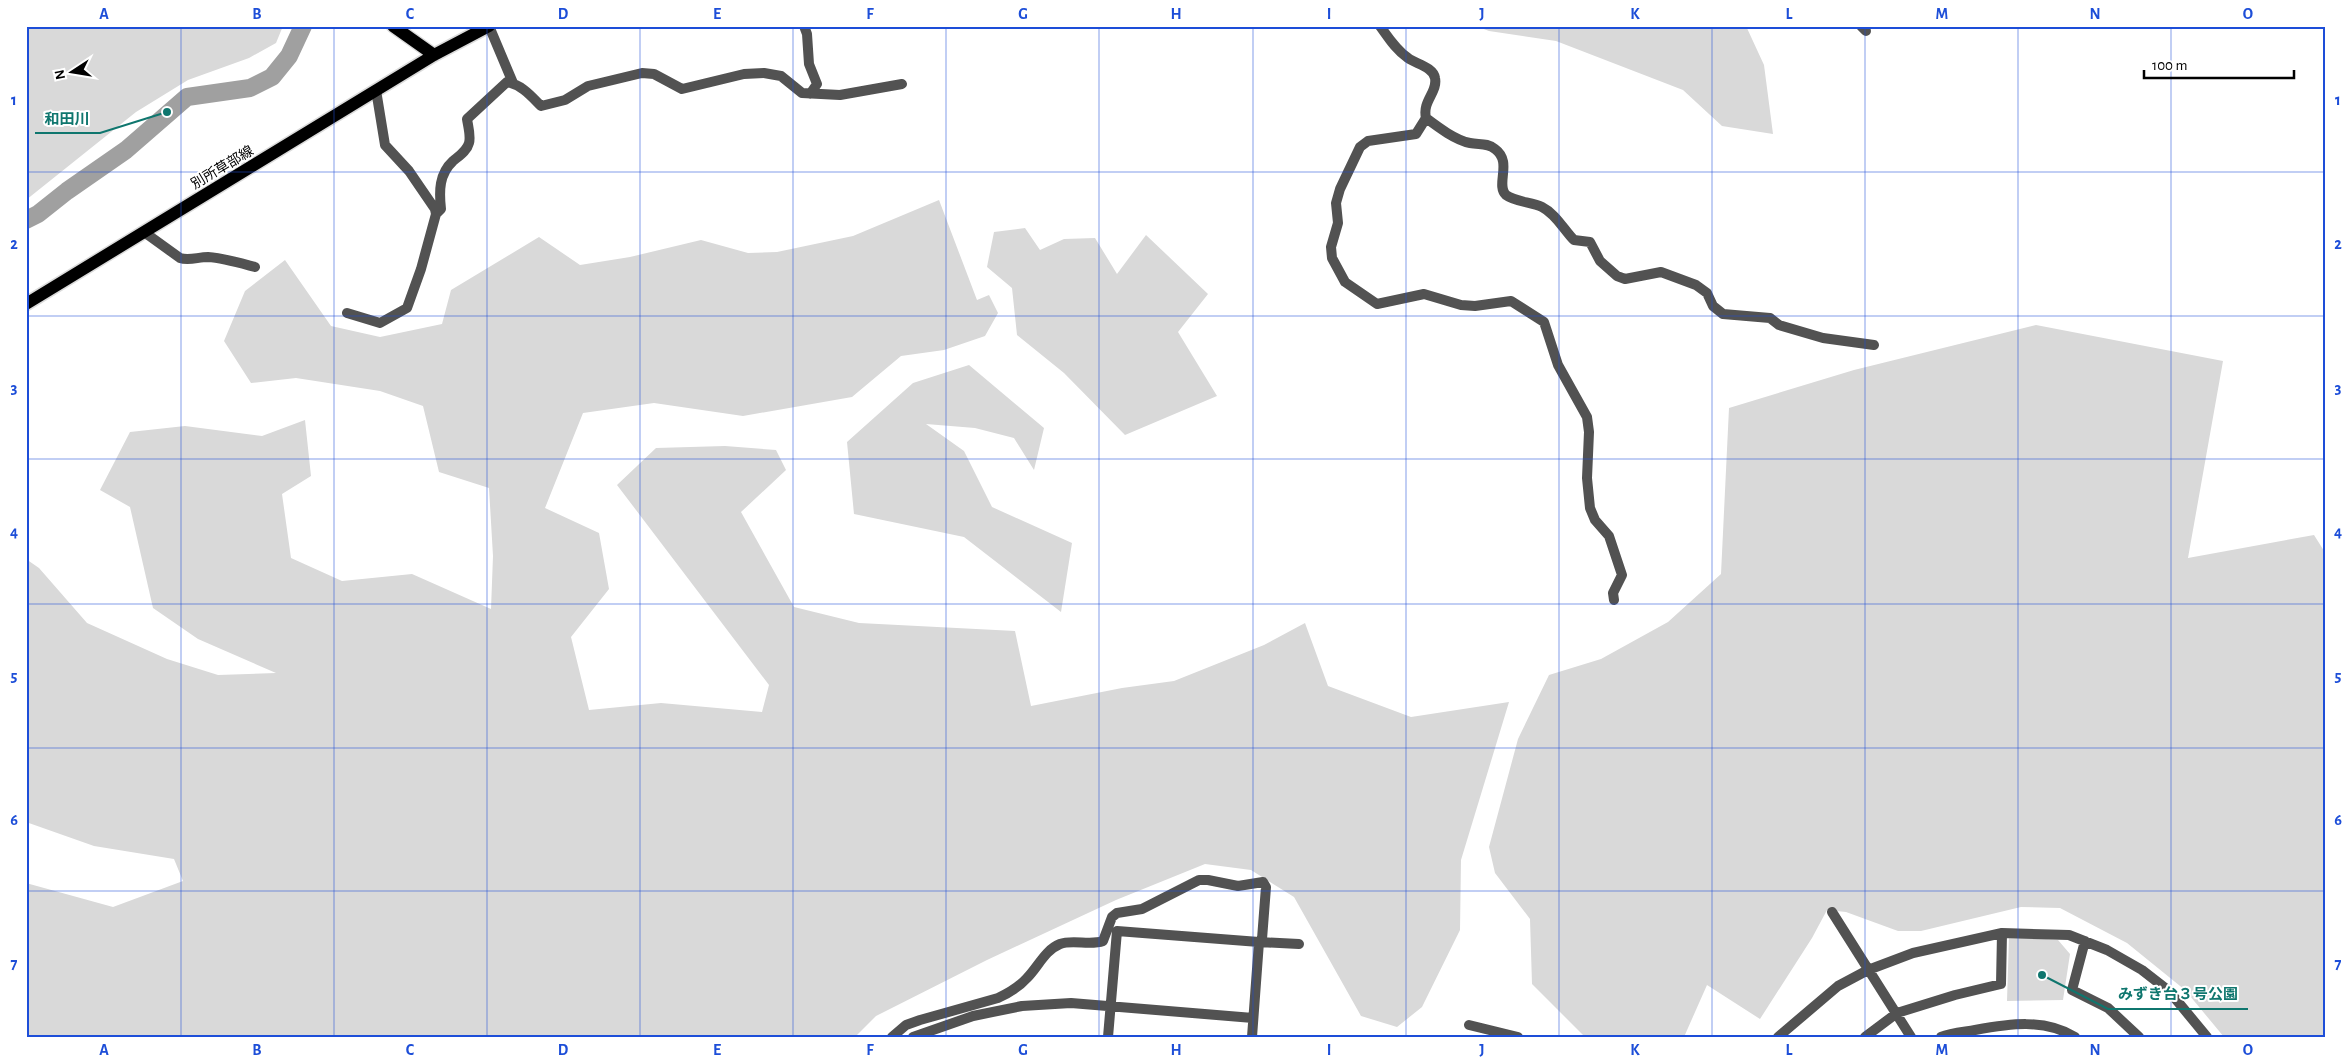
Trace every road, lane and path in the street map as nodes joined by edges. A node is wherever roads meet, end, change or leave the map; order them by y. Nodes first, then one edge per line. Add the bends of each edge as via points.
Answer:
1 (393, 26) edge
2 (489, 26) edge
3 (804, 26) edge
4 (1380, 26) edge
5 (434, 55) junction
6 (514, 83) junction
7 (902, 84) dead end
8 (376, 90) junction
9 (810, 94) junction
10 (1426, 118) junction
11 (436, 214) junction
12 (144, 232) junction
13 (255, 267) dead end
14 (26, 304) edge
15 (346, 313) dead end
16 (1874, 345) dead end
17 (1614, 600) dead end
18 (1832, 912) dead end
19 (2002, 933) junction
20 (2085, 941) junction
21 (1259, 942) junction
22 (1299, 944) dead end
23 (1868, 970) junction
24 (1110, 1007) junction
25 (1897, 1013) junction
26 (1253, 1018) junction
27 (1469, 1025) dead end
28 (892, 1037) edge
29 (913, 1037) edge
30 (1108, 1037) edge
31 (1252, 1037) edge
32 (1518, 1037) edge
33 (1778, 1037) edge
34 (1865, 1037) edge
35 (1911, 1037) edge
36 (1941, 1037) edge
37 (2075, 1037) edge
38 (2139, 1037) edge
39 (2207, 1037) edge

1 - 5 main road
2 - 5 main road, 別所草部線
2 - 6 street
3 - 9 street via 809,64 816,84
4 - 10 street via 1408,58 1432,71 1435,77 1435,86 1424,111
5 - 8 main road, 別所草部線
6 - 9 street via 541,106 565,100 588,86 642,73 654,74 682,89 744,74 774,73 802,94
6 - 11 street via 507,82 467,119 469,143 441,180 441,209
7 - 9 street via 840,95
8 - 11 street via 385,145 409,171
8 - 12 main road, 別所草部線
10 - 16 street via 1469,143 1494,147 1504,163 1502,190 1506,195 1543,208 1574,240 1590,242 1600,261 1617,276 1625,279 1661,272 1707,293 1713,306 1723,314 1770,318 1778,324 1823,338
10 - 17 street via 1416,134 1368,141 1360,147 1336,203 1338,224 1332,258 1346,282 1377,304 1424,294 1460,305 1510,302 1544,322 1558,365 1587,417 1590,508 1595,520 1610,536 1622,575 1613,592
11 - 15 street via 407,308 380,323
12 - 13 street via 186,260 217,258
12 - 14 main road, 別所草部線
18 - 23 street
19 - 20 street via 2069,935
19 - 23 street via 1913,953
19 - 25 street via 2001,984
20 - 38 street via 2072,990 2108,1008
20 - 39 street via 2108,950 2169,991
21 - 22 street
21 - 24 street via 1117,931
21 - 26 street
21 - 28 street via 1262,939 1266,887 1263,882 1238,886 1199,880 1142,910 1117,913 1112,917 1103,941 1095,944 1062,943 1050,950 1027,978 1004,995 906,1025
23 - 25 street
23 - 33 street via 1838,986
24 - 26 street
24 - 29 street via 1070,1003 1022,1006 973,1016
24 - 30 street
25 - 34 street
25 - 35 street
26 - 31 street
27 - 32 street
36 - 37 street via 2010,1024 2041,1024 2065,1030

